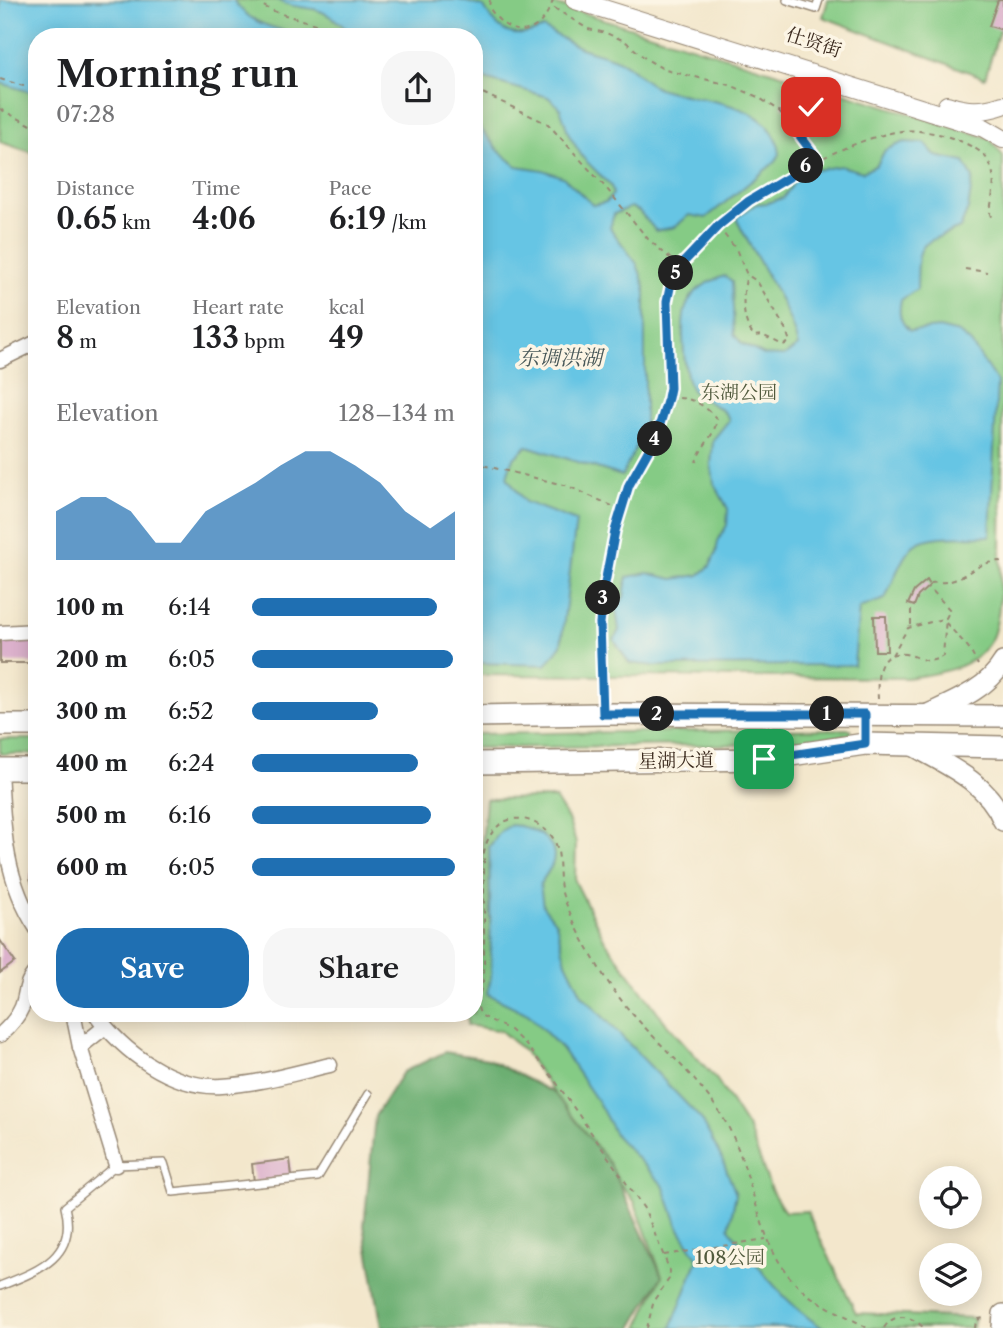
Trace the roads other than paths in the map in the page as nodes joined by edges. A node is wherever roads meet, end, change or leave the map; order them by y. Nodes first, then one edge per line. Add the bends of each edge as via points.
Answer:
1 (575, 0) edge
2 (614, 0) edge
3 (787, 0) edge
4 (819, 0) edge
5 (1003, 105) edge
6 (1003, 139) edge
7 (28, 346) edge
8 (0, 360) edge
9 (28, 631) edge
10 (0, 633) edge
11 (1003, 662) edge
12 (928, 713) junction
13 (872, 714) junction
14 (483, 716) edge
15 (1003, 716) edge
16 (0, 725) edge
17 (28, 725) edge
18 (865, 744) junction
19 (911, 745) junction
20 (1003, 747) edge
21 (483, 763) edge
22 (0, 769) edge
23 (28, 769) edge
24 (1003, 821) edge
25 (28, 913) edge
26 (28, 983) edge
27 (75, 1022) edge
28 (101, 1022) edge
29 (105, 1027) junction
30 (0, 1035) edge
31 (80, 1047) junction
32 (330, 1065) dead end
33 (368, 1094) dead end
34 (116, 1165) junction
35 (0, 1286) edge
36 (1003, 1314) edge
37 (1002, 1328) edge

1 - 6 street via 984,128
2 - 5 street, 仕贤街 via 965,111
3 - 4 lane via 816,9
7 - 8 street
9 - 10 street
11 - 12 main road via 988,681
12 - 13 main road
12 - 15 main road
13 - 14 main road
13 - 18 main road
16 - 17 main road
18 - 19 main road, 星湖大道
18 - 21 main road, 星湖大道 via 764,759
19 - 20 main road, 星湖大道
19 - 24 main road via 975,783
22 - 23 main road
22 - 25 street via 10,871
26 - 30 street via 13,1024
27 - 31 street
28 - 29 street
29 - 31 street
29 - 32 street via 144,1063 178,1080 220,1087
31 - 34 street
33 - 34 lane via 318,1177 173,1192 164,1163
34 - 35 lane via 65,1207 70,1226 51,1261
36 - 37 main road

